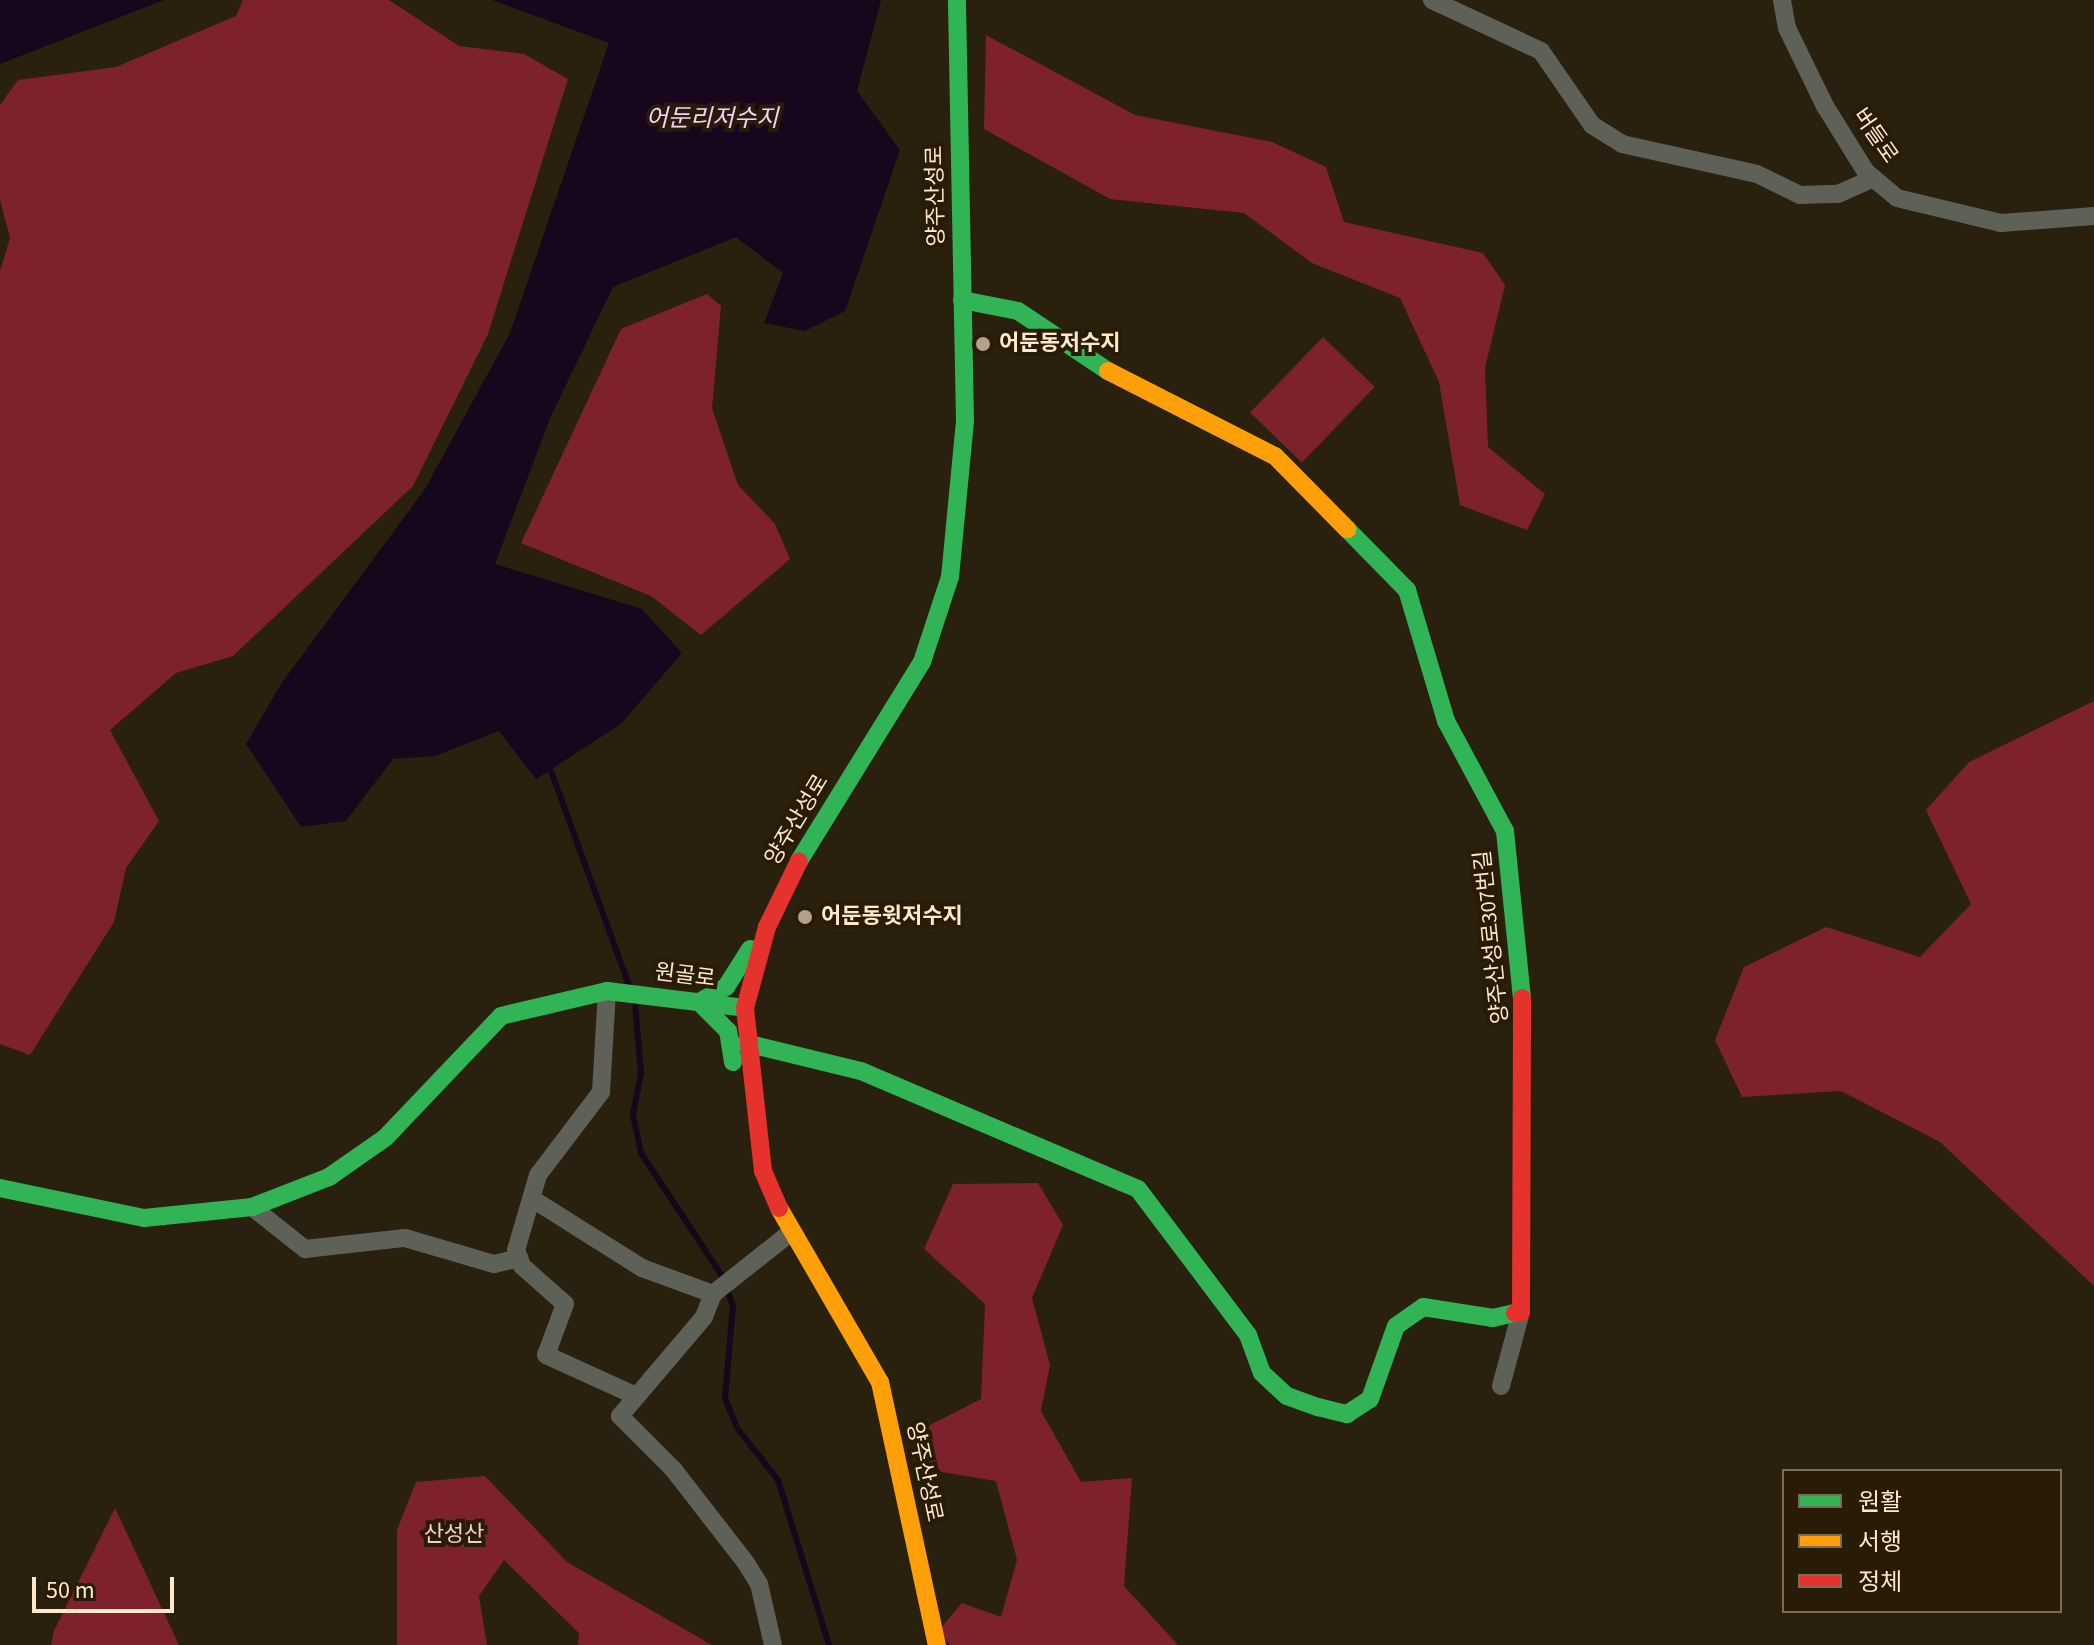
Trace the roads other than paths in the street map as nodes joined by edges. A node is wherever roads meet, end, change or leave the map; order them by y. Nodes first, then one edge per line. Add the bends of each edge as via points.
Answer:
1 (957, 0) edge
2 (1432, 0) edge
3 (1782, 0) edge
4 (1874, 178) junction
5 (2094, 216) edge
6 (962, 300) junction
7 (781, 897) junction
8 (612, 991) junction
9 (699, 1002) junction
10 (745, 1008) junction
11 (745, 1043) junction
12 (752, 1120) junction
13 (0, 1188) edge
14 (534, 1200) junction
15 (252, 1207) junction
16 (790, 1233) junction
17 (519, 1258) junction
18 (715, 1292) junction
19 (1521, 1312) junction
20 (1501, 1386) dead end
21 (636, 1396) junction
22 (773, 1645) edge
23 (937, 1645) edge

1 - 6 street, 양주산성로
2 - 4 street via 1541,51 1592,125 1622,144 1757,174 1800,195 1838,194
3 - 4 street, 버들로 via 1787,28 1825,106
4 - 5 street, 버들로 via 1922,208 2001,223
6 - 7 street, 양주산성로 via 965,421 955,550 939,625
6 - 19 street, 양주산성로307번길 via 1018,311 1136,389 1275,456 1407,590 1446,721 1505,831 1526,1035
7 - 9 street via 765,906 735,978
7 - 10 street, 양주산성로
8 - 9 street, 원골로
8 - 14 street via 601,1092 538,1175
8 - 15 street, 원골로 via 501,1016 385,1138 329,1177
9 - 10 street, 원골로
9 - 12 street via 728,1031 742,1106
10 - 11 street, 양주산성로
11 - 12 street, 양주산성로
11 - 19 street via 861,1071 1138,1189 1248,1335 1262,1373 1287,1396 1347,1414 1370,1399 1396,1326 1423,1307 1493,1318
12 - 16 street, 양주산성로 via 763,1171
13 - 15 street, 원골로 via 144,1218
14 - 17 street
14 - 18 street via 642,1268
15 - 17 street via 305,1249 405,1238 494,1264
16 - 18 street
16 - 23 street, 양주산성로 via 880,1382
17 - 21 street via 565,1304 546,1355
18 - 21 street via 704,1317
19 - 20 street, 양주산성로307번길
21 - 22 street via 620,1416 673,1469 746,1563 759,1584

